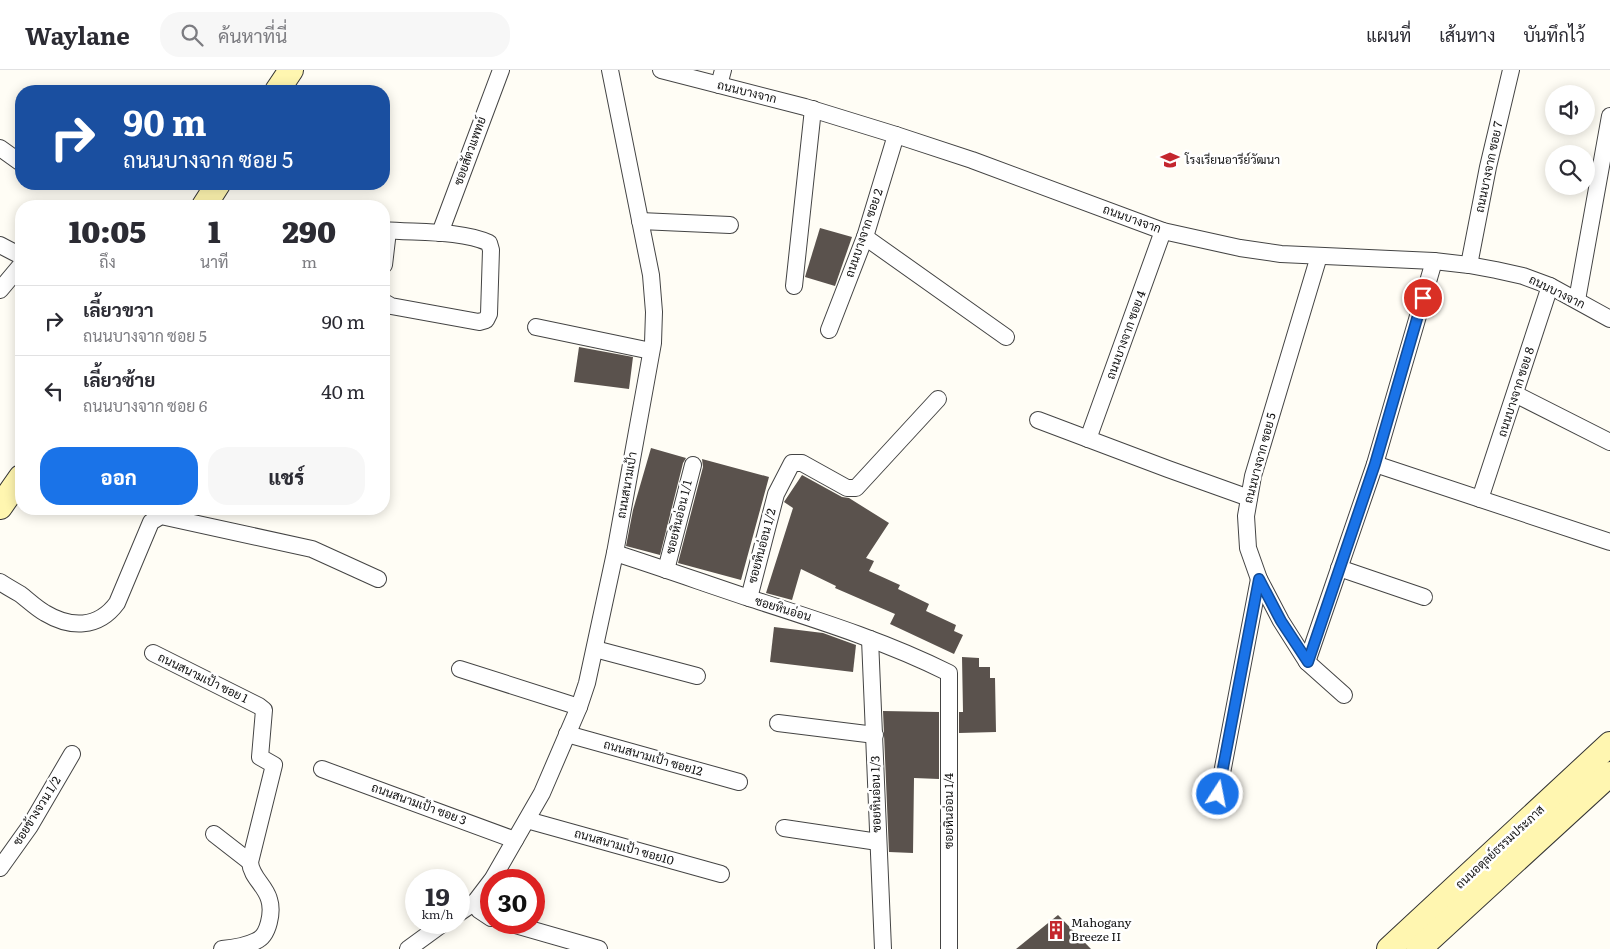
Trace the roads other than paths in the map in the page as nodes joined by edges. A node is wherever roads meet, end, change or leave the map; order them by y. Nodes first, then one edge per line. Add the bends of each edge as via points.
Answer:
1 (291, 70) edge
2 (501, 70) edge
3 (610, 70) edge
4 (661, 70) edge
5 (1511, 70) edge
6 (721, 78) edge
7 (281, 85) edge
8 (813, 109) junction
9 (1610, 116) edge
10 (896, 135) junction
11 (0, 148) edge
12 (15, 159) edge
13 (640, 221) junction
14 (730, 225) dead end
15 (390, 230) edge
16 (1163, 230) junction
17 (440, 233) junction
18 (865, 237) junction
19 (0, 245) edge
20 (15, 253) edge
21 (1318, 256) junction
22 (1434, 261) junction
23 (1469, 265) junction
24 (15, 272) edge
25 (794, 286) dead end
26 (1550, 286) junction
27 (0, 290) edge
28 (1576, 300) junction
29 (390, 305) edge
30 (1610, 319) edge
31 (536, 327) dead end
32 (829, 330) dead end
33 (1006, 337) dead end
34 (651, 350) junction
35 (1515, 394) junction
36 (938, 399) dead end
37 (1038, 420) dead end
38 (1088, 439) junction
39 (1610, 442) edge
40 (1375, 464) junction
41 (693, 465) dead end
42 (15, 486) edge
43 (1249, 498) junction
44 (1480, 499) junction
45 (0, 508) edge
46 (1610, 542) edge
47 (615, 553) junction
48 (1339, 568) junction
49 (666, 570) junction
50 (378, 579) dead end
51 (1259, 579) junction
52 (0, 582) edge
53 (1424, 597) dead end
54 (749, 598) junction
55 (870, 639) junction
56 (595, 649) junction
57 (153, 653) dead end
58 (1308, 662) junction
59 (460, 669) dead end
60 (949, 673) joint
61 (697, 676) dead end
62 (1344, 695) dead end
63 (579, 707) junction
64 (778, 723) dead end
65 (567, 734) junction
66 (875, 735) junction
67 (1610, 744) edge
68 (72, 754) dead end
69 (322, 769) dead end
70 (1610, 774) edge
71 (739, 782) dead end
72 (1218, 794) dead end
73 (527, 820) junction
74 (784, 828) dead end
75 (214, 834) dead end
76 (515, 840) junction
77 (878, 842) junction
78 (250, 862) junction
79 (0, 868) edge
80 (498, 869) edge
81 (721, 874) dead end
82 (480, 895) edge
83 (1457, 900) junction
84 (475, 902) junction
85 (470, 905) edge
86 (480, 910) edge
87 (545, 933) edge
88 (429, 934) edge
89 (222, 949) edge
90 (408, 949) edge
91 (599, 949) edge
92 (883, 949) edge
93 (949, 949) edge
94 (1389, 949) edge
95 (1419, 949) edge

1 - 7 street
2 - 17 street, ซอยสัตวแพทย์
3 - 13 street, ถนนสนามเป้า
4 - 6 street, ถนนบางจาก
5 - 23 street, ถนนบางจาก ซอย 7
6 - 8 street, ถนนบางจาก
8 - 10 street, ถนนบางจาก
8 - 25 street
9 - 28 street
10 - 16 street, ถนนบางจาก
10 - 18 street, ถนนบางจาก ซอย 2
11 - 12 street
13 - 14 street
13 - 34 street, ถนนสนามเป้า via 651,274 654,312
15 - 17 street
16 - 21 street, ถนนบางจาก via 1240,248
16 - 38 street, ถนนบางจาก ซอย 4
17 - 29 street via 489,243 489,314 486,320 479,322
18 - 32 street, ถนนบางจาก ซอย 2
18 - 33 street
19 - 20 street
21 - 22 street, ถนนบางจาก
21 - 43 street, ถนนบางจาก ซอย 5
22 - 23 street, ถนนบางจาก
22 - 40 street
23 - 26 street, ถนนบางจาก via 1523,276
24 - 27 street
26 - 28 street, ถนนบางจาก
26 - 35 street, ถนนบางจาก ซอย 8
28 - 30 street, ถนนบางจาก
31 - 34 street
34 - 47 street, ถนนสนามเป้า
35 - 39 street
35 - 44 street, ถนนบางจาก ซอย 8
36 - 54 street, ซอยหินอ่อน 1/2 via 856,488 847,488 802,463 792,464 776,494
37 - 38 street
38 - 43 street
40 - 44 street
40 - 48 street
41 - 49 street, ซอยหินอ่อน 1/1
42 - 45 street
43 - 51 street, ถนนบางจาก ซอย 5 via 1246,516 1248,548
44 - 46 street
47 - 49 street, ซอยหินอ่อน
47 - 56 street, ถนนสนามเป้า
48 - 53 street
48 - 58 street
49 - 54 street, ซอยหินอ่อน
50 - 52 street via 312,549 161,516 151,522 117,603 109,614 94,622 60,621
51 - 58 street, ถนนบางจาก ซอย 5
51 - 72 street
54 - 55 street, ซอยหินอ่อน
55 - 60 street, ซอยหินอ่อน
55 - 66 street, ซอยหินอ่อน 1/3
56 - 61 street
56 - 63 street, ถนนสนามเป้า
57 - 78 street, ถนนสนามเป้า ซอย 1 via 264,710 260,757 274,765
58 - 62 street, ถนนบางจาก ซอย 5
59 - 63 street
60 - 93 street, ซอยหินอ่อน 1/4
63 - 65 street, ถนนสนามเป้า
64 - 66 street
65 - 71 street, ถนนสนามเป้า ซอย12
65 - 73 street, ถนนสนามเป้า
66 - 77 street, ซอยหินอ่อน 1/3
67 - 83 street, ถนนอดุลย์ธรรมประภาส
68 - 79 street, ซอยข้างจวน 1/2 via 30,826
69 - 76 street, ถนนสนามเป้า ซอย 3
70 - 83 street, ถนนอดุลย์ธรรมประภาส
73 - 76 street, ถนนสนามเป้า
73 - 81 street, ถนนสนามเป้า ซอย10
74 - 77 street
75 - 78 street
76 - 80 street, ถนนสนามเป้า
77 - 92 street, ซอยหินอ่อน 1/3
78 - 89 street via 250,871 270,900 270,918 258,941
82 - 84 street, ถนนสนามเป้า
83 - 94 street, ถนนอดุลย์ธรรมประภาส
83 - 95 street, ถนนอดุลย์ธรรมประภาส
84 - 85 street, ถนนสนามเป้า
84 - 86 street
87 - 91 street
88 - 90 street

